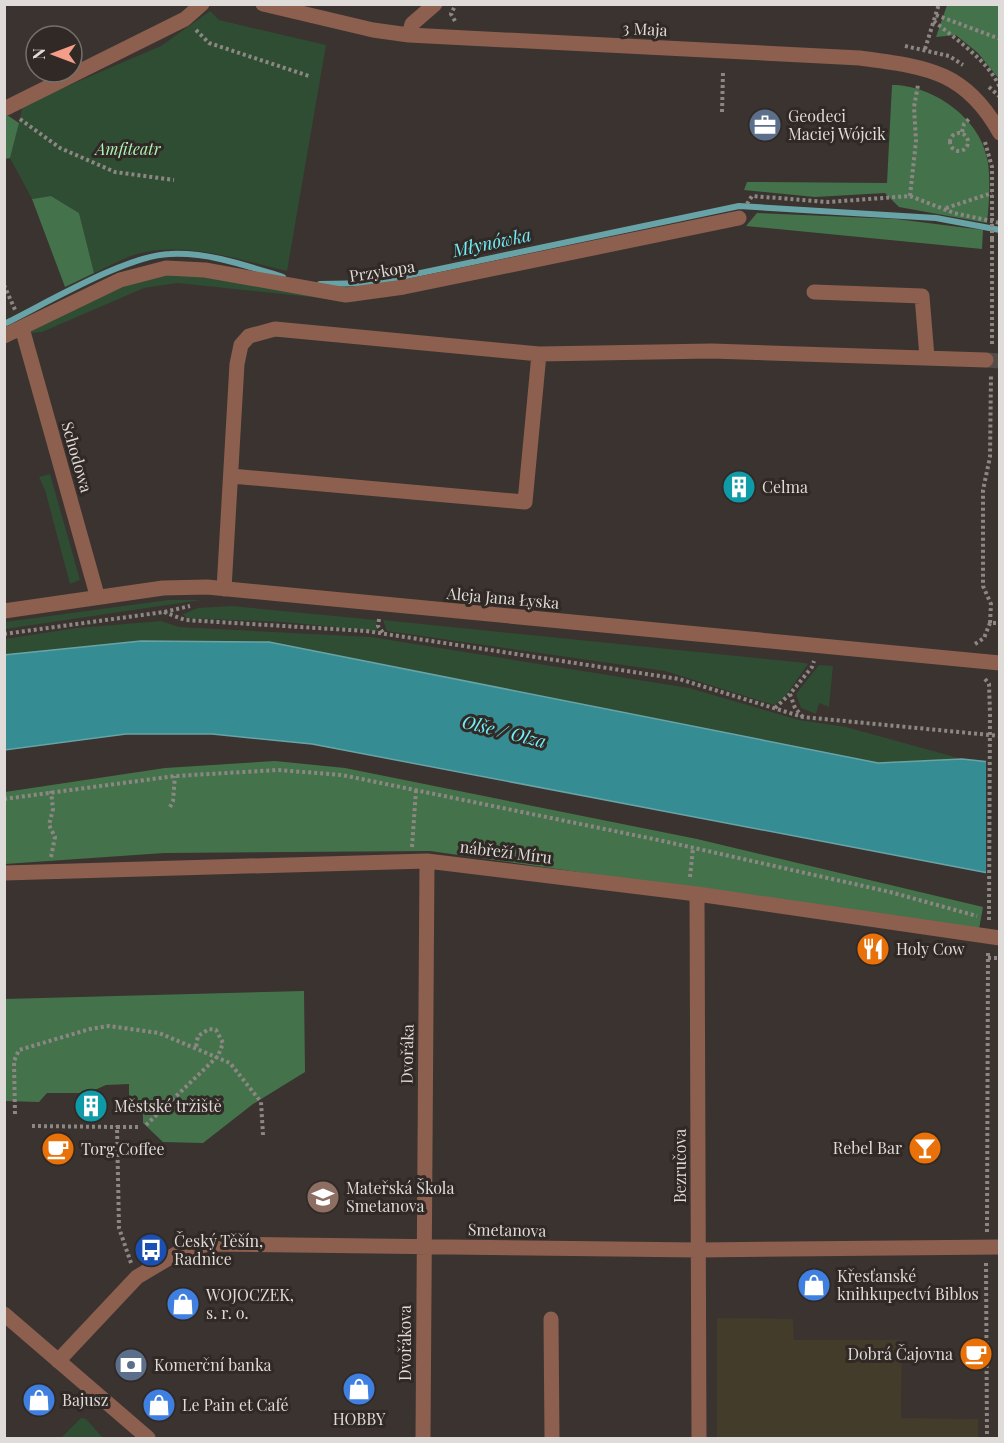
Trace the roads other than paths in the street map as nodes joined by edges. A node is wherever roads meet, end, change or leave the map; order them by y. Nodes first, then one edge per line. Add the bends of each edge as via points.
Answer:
1 (202, 4) edge
2 (263, 4) edge
3 (435, 4) edge
4 (409, 35) junction
5 (6, 108) dead end
6 (999, 133) edge
7 (740, 218) dead end
8 (814, 292) dead end
9 (22, 328) junction
10 (4, 336) edge
11 (539, 354) junction
12 (927, 357) junction
13 (990, 359) tunnel mouth
14 (231, 476) junction
15 (224, 589) junction
16 (97, 595) junction
17 (4, 611) edge
18 (999, 663) edge
19 (419, 860) junction
20 (4, 873) edge
21 (697, 894) junction
22 (992, 930) edge
23 (993, 1247) edge
24 (423, 1248) junction
25 (699, 1250) junction
26 (4, 1314) edge
27 (551, 1319) dead end
28 (58, 1361) junction
29 (143, 1437) edge
30 (423, 1438) edge
31 (552, 1438) edge
32 (699, 1438) edge

1 - 5 street via 184,19
2 - 4 street, 3 Maja
3 - 4 street via 412,24
4 - 6 street, 3 Maja via 860,58 914,65 953,79 977,98
7 - 9 street, Przykopa via 404,287 346,295 205,270 166,268 120,280
8 - 12 street via 922,296
9 - 10 street, Przykopa
9 - 16 street, Schodowa
11 - 12 street via 712,351
11 - 14 street via 274,329 249,336 241,345 237,364
11 - 14 street via 525,502
12 - 13 street
14 - 15 street
15 - 16 street, Aleja Jana Łyska via 163,588
15 - 18 street, Aleja Jana Łyska
16 - 17 street, Aleja Jana Łyska
19 - 20 street, nábřeží Míru
19 - 21 street, nábřeží Míru
19 - 24 street, Dvořáka
21 - 22 street, nábřeží Míru
21 - 25 street, Bezručova
23 - 25 street, Smetanova
24 - 25 street, Smetanova
24 - 28 street, Smetanova via 209,1244 181,1251 137,1277
24 - 30 street, Dvořákova
25 - 32 street, Bezručova
26 - 28 street
27 - 31 street
28 - 29 street

